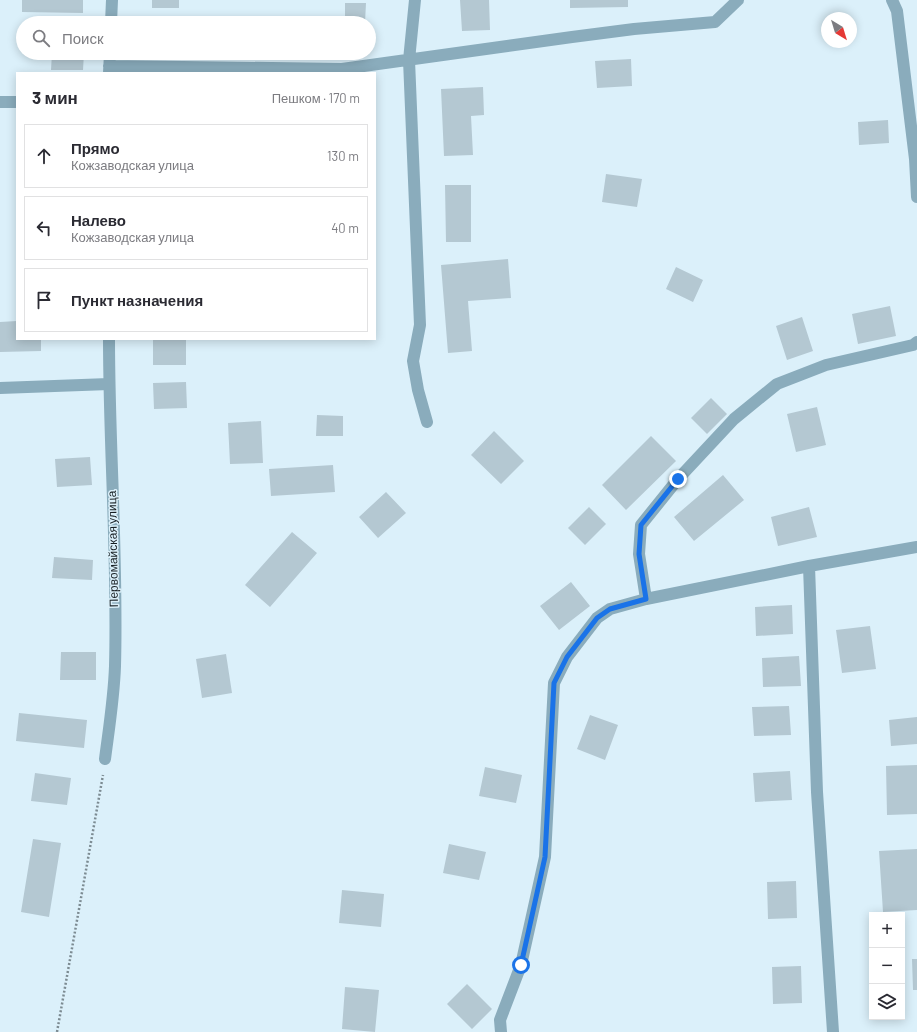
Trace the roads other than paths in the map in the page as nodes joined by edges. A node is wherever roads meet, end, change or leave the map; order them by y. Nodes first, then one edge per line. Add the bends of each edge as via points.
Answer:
1 (112, 0) edge
2 (415, 0) edge
3 (738, 0) edge
4 (892, 0) edge
5 (111, 16) edge
6 (110, 60) edge
7 (409, 60) junction
8 (109, 70) edge
9 (0, 102) edge
10 (16, 102) edge
11 (917, 197) edge
12 (109, 340) edge
13 (917, 342) edge
14 (109, 384) junction
15 (0, 388) edge
16 (427, 422) dead end
17 (917, 547) edge
18 (809, 566) junction
19 (646, 599) junction
20 (106, 759) road end
21 (501, 1032) edge
22 (833, 1032) edge

1 - 5 street
2 - 7 street
3 - 7 street via 715,22 634,29
4 - 11 street via 897,11 915,159
6 - 8 street
7 - 8 street via 342,69
7 - 16 street via 420,325 413,361
9 - 10 street
12 - 14 street, Первомайская улица
13 - 19 street via 826,365 777,384 734,419 678,479 641,525 639,554
14 - 15 street
14 - 20 street, Первомайская улица via 115,564 115,667
17 - 18 street
18 - 19 street
18 - 22 street via 817,792
19 - 21 street via 610,609 597,618 567,657 554,683 545,857 521,965 500,1020

